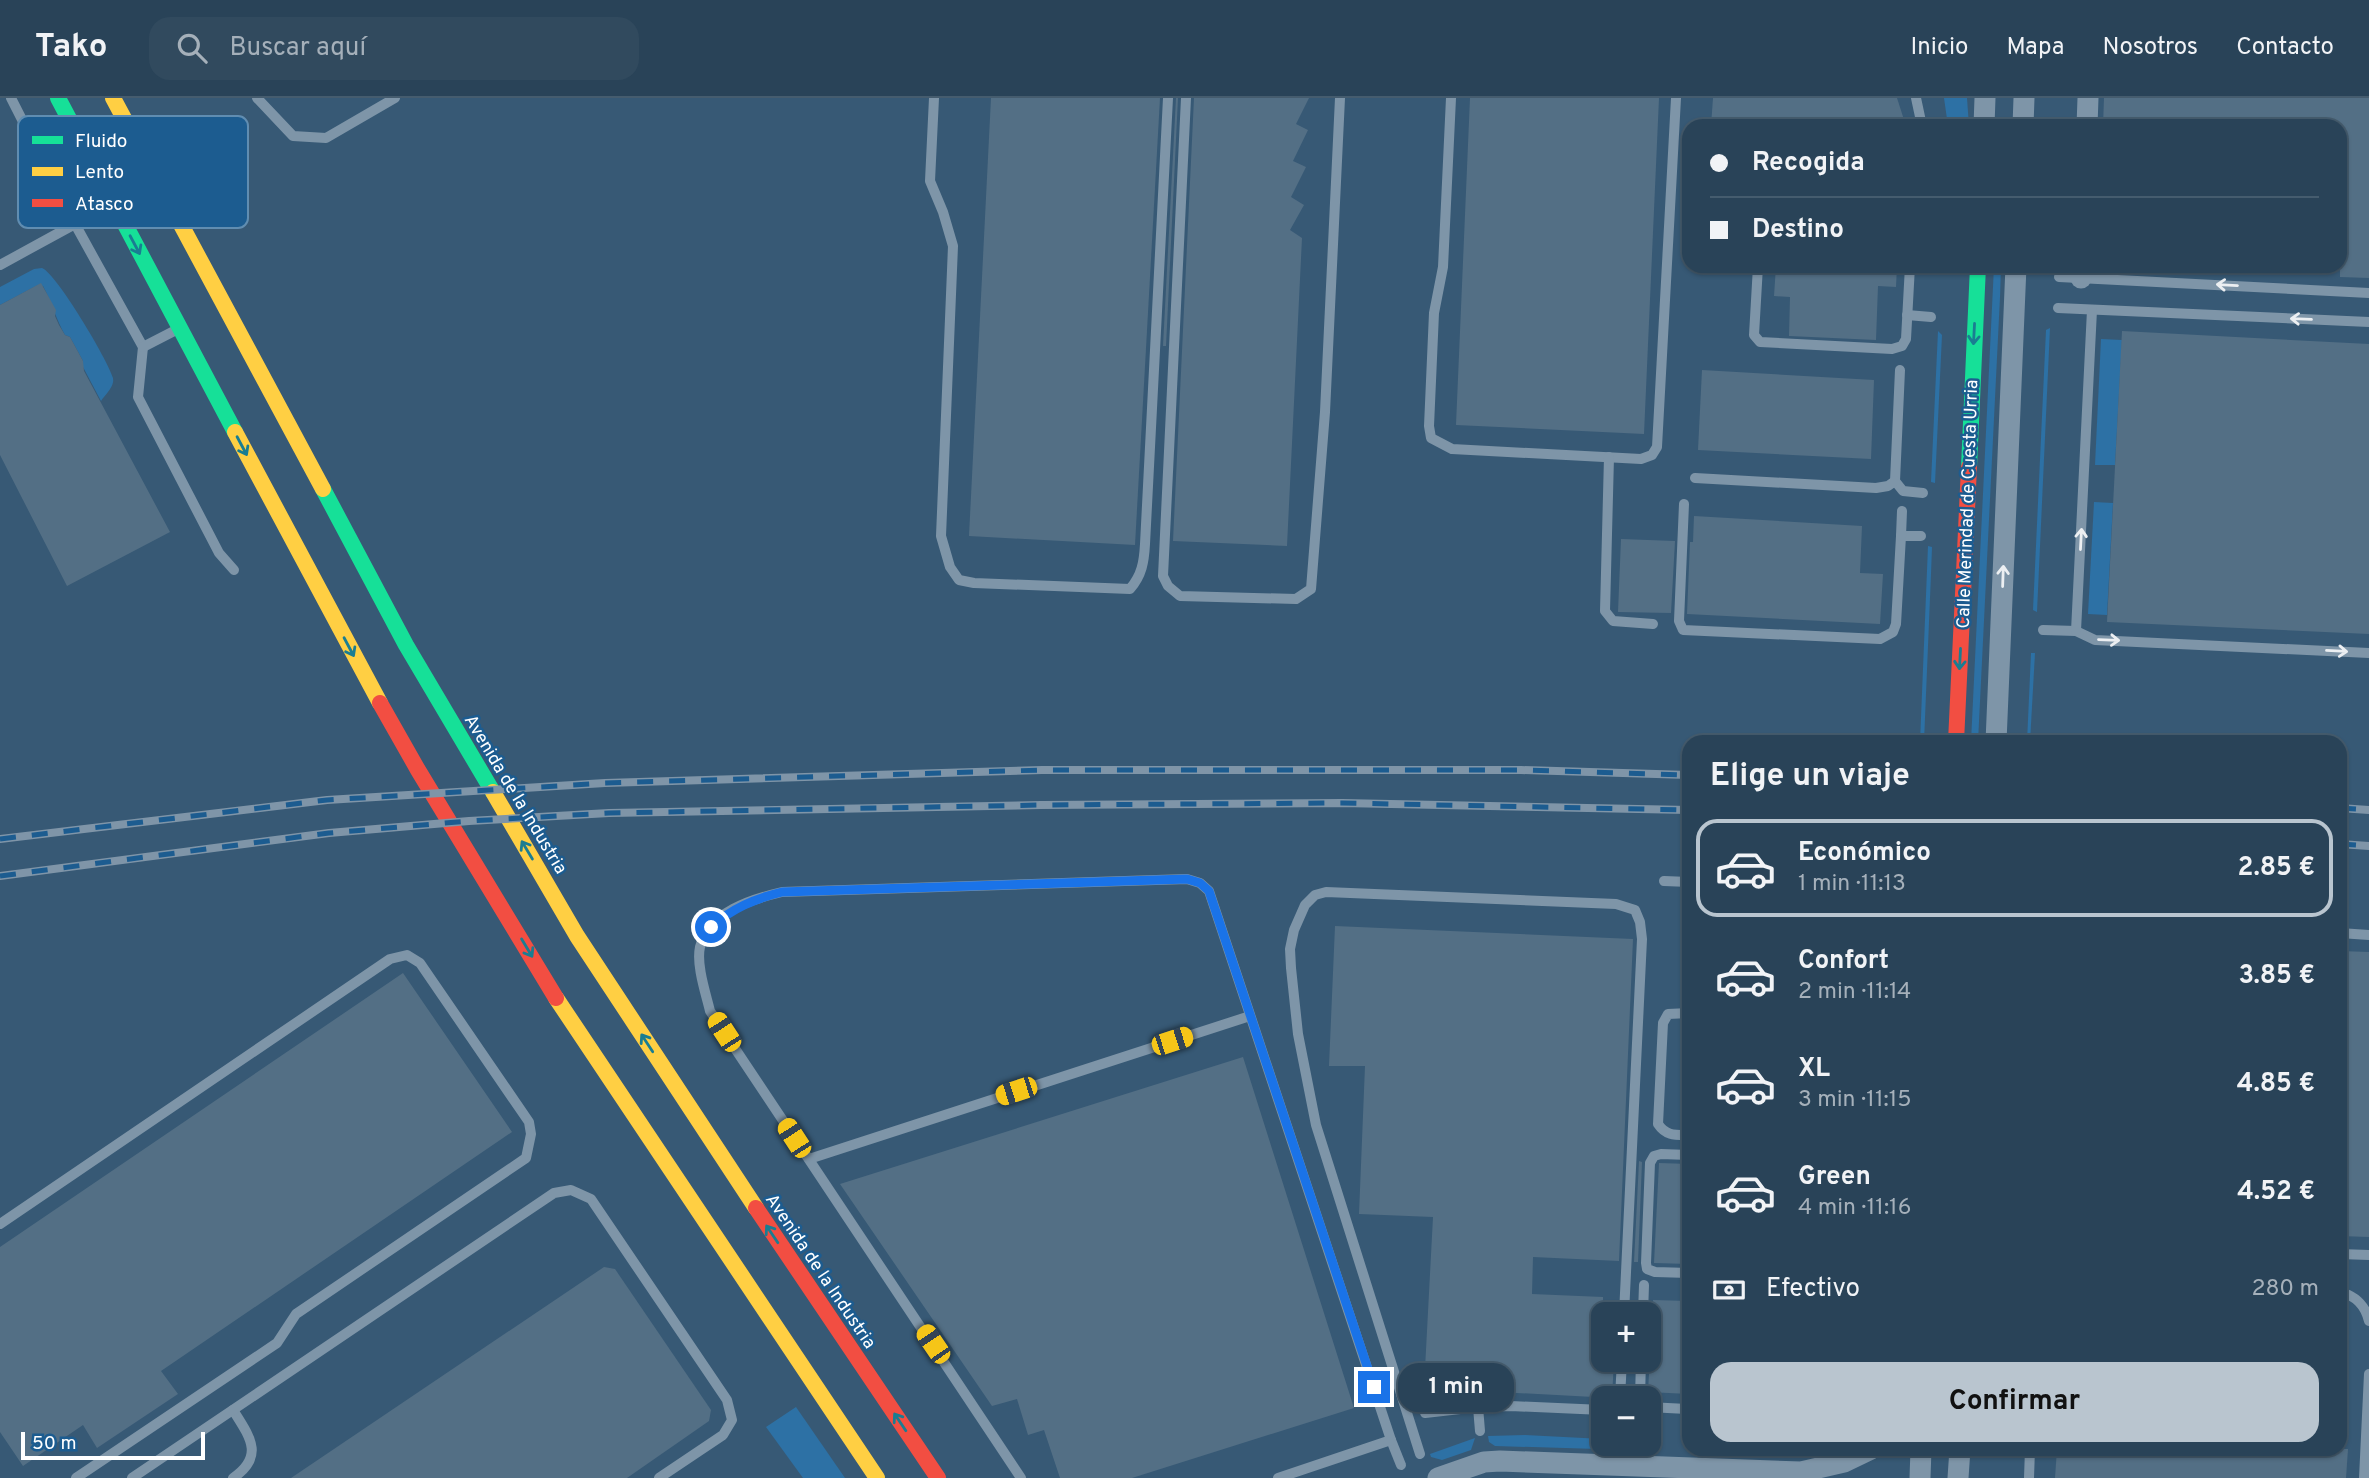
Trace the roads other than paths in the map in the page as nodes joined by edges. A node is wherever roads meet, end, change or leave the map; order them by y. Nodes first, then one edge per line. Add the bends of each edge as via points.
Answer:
1 (11, 98) edge
2 (58, 98) edge
3 (113, 98) edge
4 (257, 98) edge
5 (395, 98) edge
6 (934, 98) edge
7 (1168, 98) edge
8 (1186, 98) edge
9 (1340, 98) edge
10 (1451, 98) edge
11 (1676, 98) edge
12 (1916, 98) edge
13 (2024, 98) edge
14 (2088, 98) edge
15 (1985, 99) edge
16 (20, 116) edge
17 (67, 116) edge
18 (123, 116) edge
19 (1920, 119) edge
20 (1984, 119) edge
21 (2023, 119) edge
22 (2087, 119) edge
23 (68, 228) edge
24 (77, 228) edge
25 (126, 228) edge
26 (185, 228) edge
27 (0, 265) edge
28 (1758, 273) edge
29 (1910, 273) edge
30 (1978, 273) edge
31 (2016, 273) edge
32 (2074, 274) edge
33 (2369, 293) edge
34 (2058, 308) dead end
35 (2092, 310) junction
36 (1908, 315) junction
37 (1931, 317) dead end
38 (2369, 322) edge
39 (179, 328) junction
40 (143, 346) junction
41 (1900, 370) dead end
42 (1609, 457) junction
43 (1695, 478) dead end
44 (1895, 481) junction
45 (1923, 493) dead end
46 (1684, 505) dead end
47 (1902, 511) dead end
48 (1901, 536) junction
49 (1922, 536) dead end
50 (234, 570) dead end
51 (1653, 624) dead end
52 (2043, 629) dead end
53 (2076, 631) junction
54 (2369, 653) edge
55 (1956, 735) edge
56 (1996, 735) edge
57 (1664, 881) dead end
58 (1682, 882) edge
59 (2347, 933) edge
60 (2369, 935) edge
61 (1682, 1013) edge
62 (1250, 1016) junction
63 (1682, 1135) edge
64 (1682, 1155) edge
65 (808, 1159) junction
66 (0, 1224) edge
67 (2347, 1254) edge
68 (2369, 1255) edge
69 (1682, 1273) edge
70 (1644, 1285) dead end
71 (2347, 1294) edge
72 (1625, 1302) edge
73 (1643, 1302) edge
74 (2369, 1321) edge
75 (2369, 1374) edge
76 (1478, 1407) junction
77 (1661, 1408) edge
78 (1682, 1409) edge
79 (233, 1410) junction
80 (1591, 1410) edge
81 (1425, 1413) dead end
82 (1480, 1431) dead end
83 (1391, 1440) junction
84 (1420, 1454) dead end
85 (1856, 1456) edge
86 (1921, 1456) edge
87 (1960, 1456) edge
88 (2030, 1456) edge
89 (1401, 1465) dead end
90 (1809, 1475) edge
91 (76, 1478) edge
92 (132, 1478) edge
93 (233, 1478) edge
94 (659, 1478) edge
95 (877, 1478) edge
96 (938, 1478) edge
97 (1021, 1478) edge
98 (1278, 1478) edge
99 (1438, 1478) edge
100 (1920, 1478) edge
101 (1958, 1478) edge
102 (2029, 1478) edge
103 (2364, 1478) edge

1 - 16 lane
2 -> 17 main road
18 -> 3 main road, Avenida de la Industria
4 - 5 lane via 293,136 326,138
6 - 7 lane via 930,181 953,246 941,536 950,567 959,580 974,583 1130,589 1143,566 1145,544
8 - 9 lane via 1163,576 1180,596 1296,599 1311,589 1325,412
10 - 42 lane via 1443,267 1434,313 1431,438 1452,450
11 - 42 lane via 1657,447 1641,459
12 - 19 lane
13 - 21 street
14 - 22 street
15 - 20 street
23 - 27 lane
24 - 40 lane
25 -> 39 main road
96 -> 26 main road, Avenida de la Industria via 571,925 406,645
28 - 36 lane via 1755,335 1760,342 1892,349 1906,339
29 - 36 lane
30 -> 55 main road, Calle Merindad de Cuesta Urria
56 -> 31 street
33 -> 32 lane
34 - 35 lane
38 -> 35 lane
53 -> 35 lane
36 - 37 lane
39 - 40 lane
39 -> 95 main road via 379,703 545,980
40 - 50 lane via 138,397 219,553
41 - 44 lane
42 - 51 lane via 1605,611 1613,621
43 - 44 lane via 1875,488
44 - 45 lane via 1903,491
46 - 48 lane via 1679,621 1683,630 1880,639 1893,632 1896,624
47 - 48 lane
48 - 49 lane
52 - 53 lane
53 -> 54 lane via 2095,640
57 - 58 lane
59 - 60 lane
61 - 63 lane via 1668,1014 1663,1023 1658,1124 1670,1135
62 - 65 lane
62 - 65 lane via 1209,891 1187,879 782,892 755,898 730,910 711,927 700,947 701,976 710,1011
62 - 83 lane
64 - 69 lane via 1661,1154 1650,1163 1646,1263 1647,1269 1655,1272
65 - 97 lane
66 - 91 lane via 390,959 407,955 421,963 529,1122 526,1158 296,1314 277,1343
67 - 68 lane
70 - 73 lane
71 - 74 lane via 2366,1308
72 - 84 lane via 1642,939 1635,910 1616,904 1315,895 1305,905 1290,949 1298,1034 1316,1125
75 - 103 lane
76 - 80 lane
76 - 81 lane
76 - 82 lane
77 - 78 lane
79 - 92 lane
79 - 93 lane via 253,1454 247,1469
79 - 94 lane via 554,1193 571,1190 592,1199 727,1400 732,1420 723,1435
83 - 89 lane
83 - 98 lane
85 - 90 street
86 - 100 street
87 - 101 street
88 - 102 lane
90 - 99 street via 1500,1461

